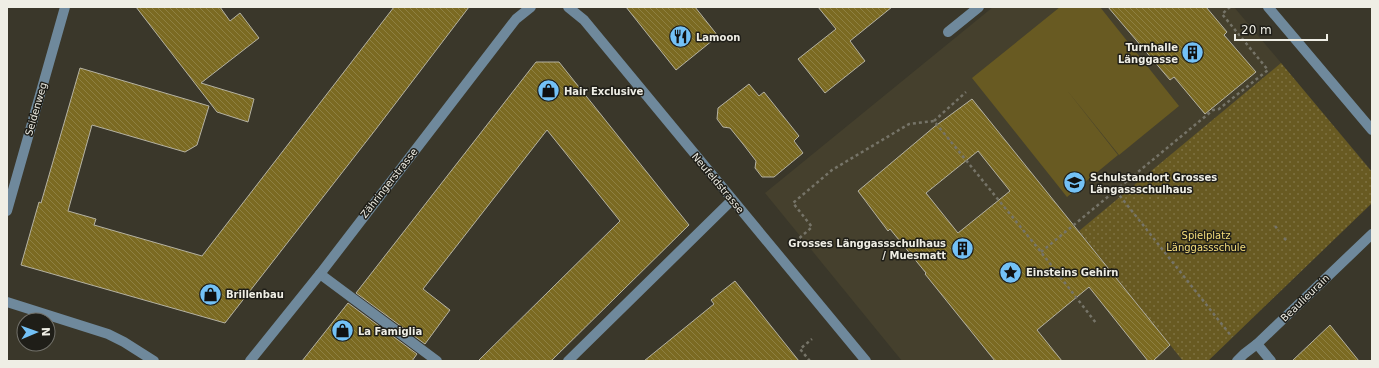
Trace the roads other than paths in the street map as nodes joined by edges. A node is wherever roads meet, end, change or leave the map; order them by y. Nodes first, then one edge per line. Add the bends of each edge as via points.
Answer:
1 (65, 7) edge
2 (531, 7) edge
3 (568, 7) edge
4 (979, 7) edge
5 (1268, 7) edge
6 (948, 32) dead end
7 (1372, 130) edge
8 (732, 200) junction
9 (7, 211) edge
10 (1372, 234) edge
11 (320, 274) junction
12 (7, 302) edge
13 (1257, 344) junction
14 (154, 361) edge
15 (250, 361) edge
16 (437, 361) edge
17 (568, 361) edge
18 (866, 361) edge
19 (1237, 361) edge
20 (1270, 361) edge

1 - 9 street, Seidenweg
2 - 11 street, Zähringerstrasse via 516,19
3 - 8 street, Neufeldstrasse via 584,20
4 - 6 street
5 - 7 street
8 - 17 street
8 - 18 street, Neufeldstrasse
10 - 13 street, Beaulieurain
11 - 15 street, Zähringerstrasse
11 - 16 street
12 - 14 street via 108,334
13 - 19 street, Beaulieurain
13 - 20 street

